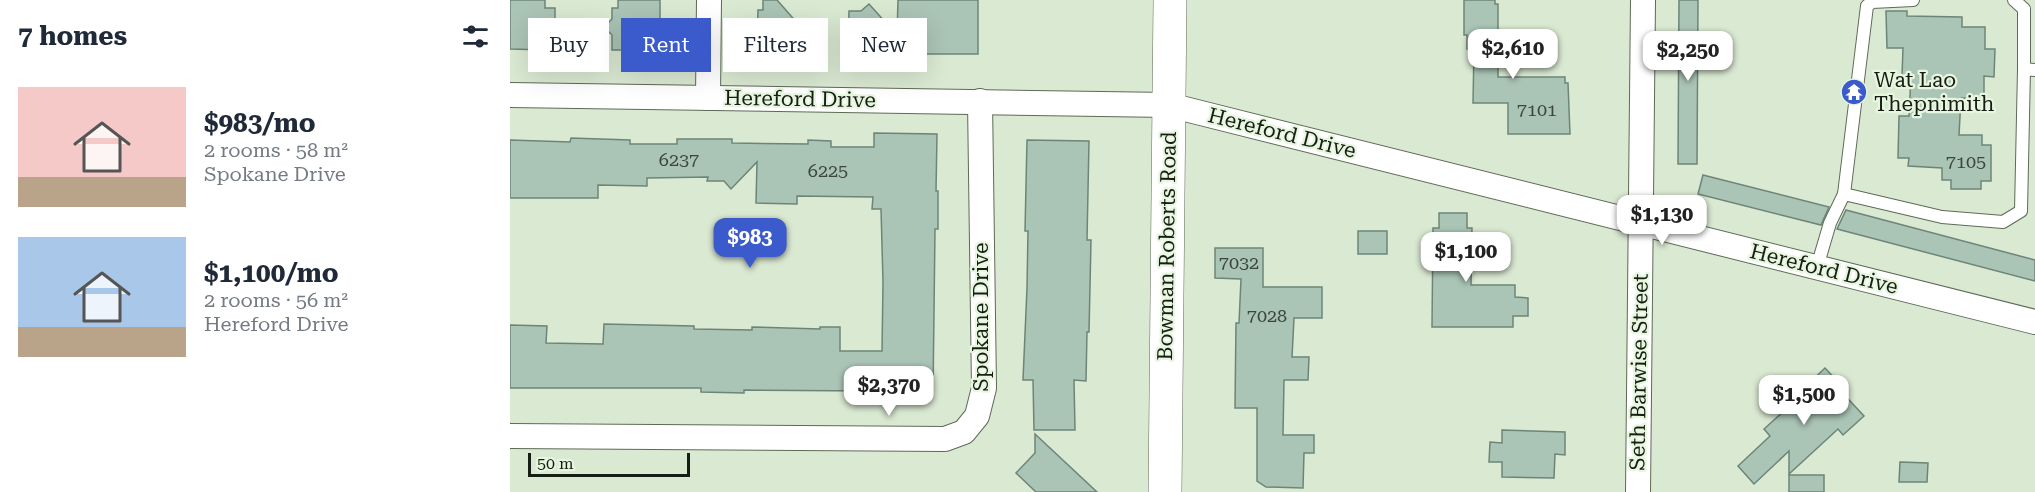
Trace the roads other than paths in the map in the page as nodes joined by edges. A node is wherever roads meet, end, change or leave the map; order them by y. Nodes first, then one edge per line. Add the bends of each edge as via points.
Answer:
1 (709, 0) edge
2 (1170, 0) edge
3 (1643, 0) edge
4 (1913, 0) edge
5 (2014, 0) edge
6 (2030, 70) edge
7 (510, 95) edge
8 (708, 98) junction
9 (980, 101) junction
10 (1169, 105) junction
11 (1844, 194) junction
12 (1641, 223) junction
13 (1817, 267) junction
14 (2035, 322) edge
15 (510, 436) edge
16 (1165, 492) edge
17 (1638, 492) edge

1 - 8 street
2 - 10 street, Bowman Roberts Road
3 - 12 street, Seth Barwise Street
4 - 11 lane via 1872,2 1867,6
5 - 6 lane via 2024,9
6 - 11 lane via 2021,211 2003,222 1942,217
7 - 8 street, Hereford Drive
8 - 9 street, Hereford Drive
9 - 10 street, Hereford Drive
9 - 15 street, Spokane Drive via 984,388 977,416 964,432 945,439
10 - 12 street, Hereford Drive
10 - 16 street, Bowman Roberts Road
11 - 13 lane via 1830,223
12 - 13 street, Hereford Drive
12 - 17 street, Seth Barwise Street
13 - 14 street, Hereford Drive

